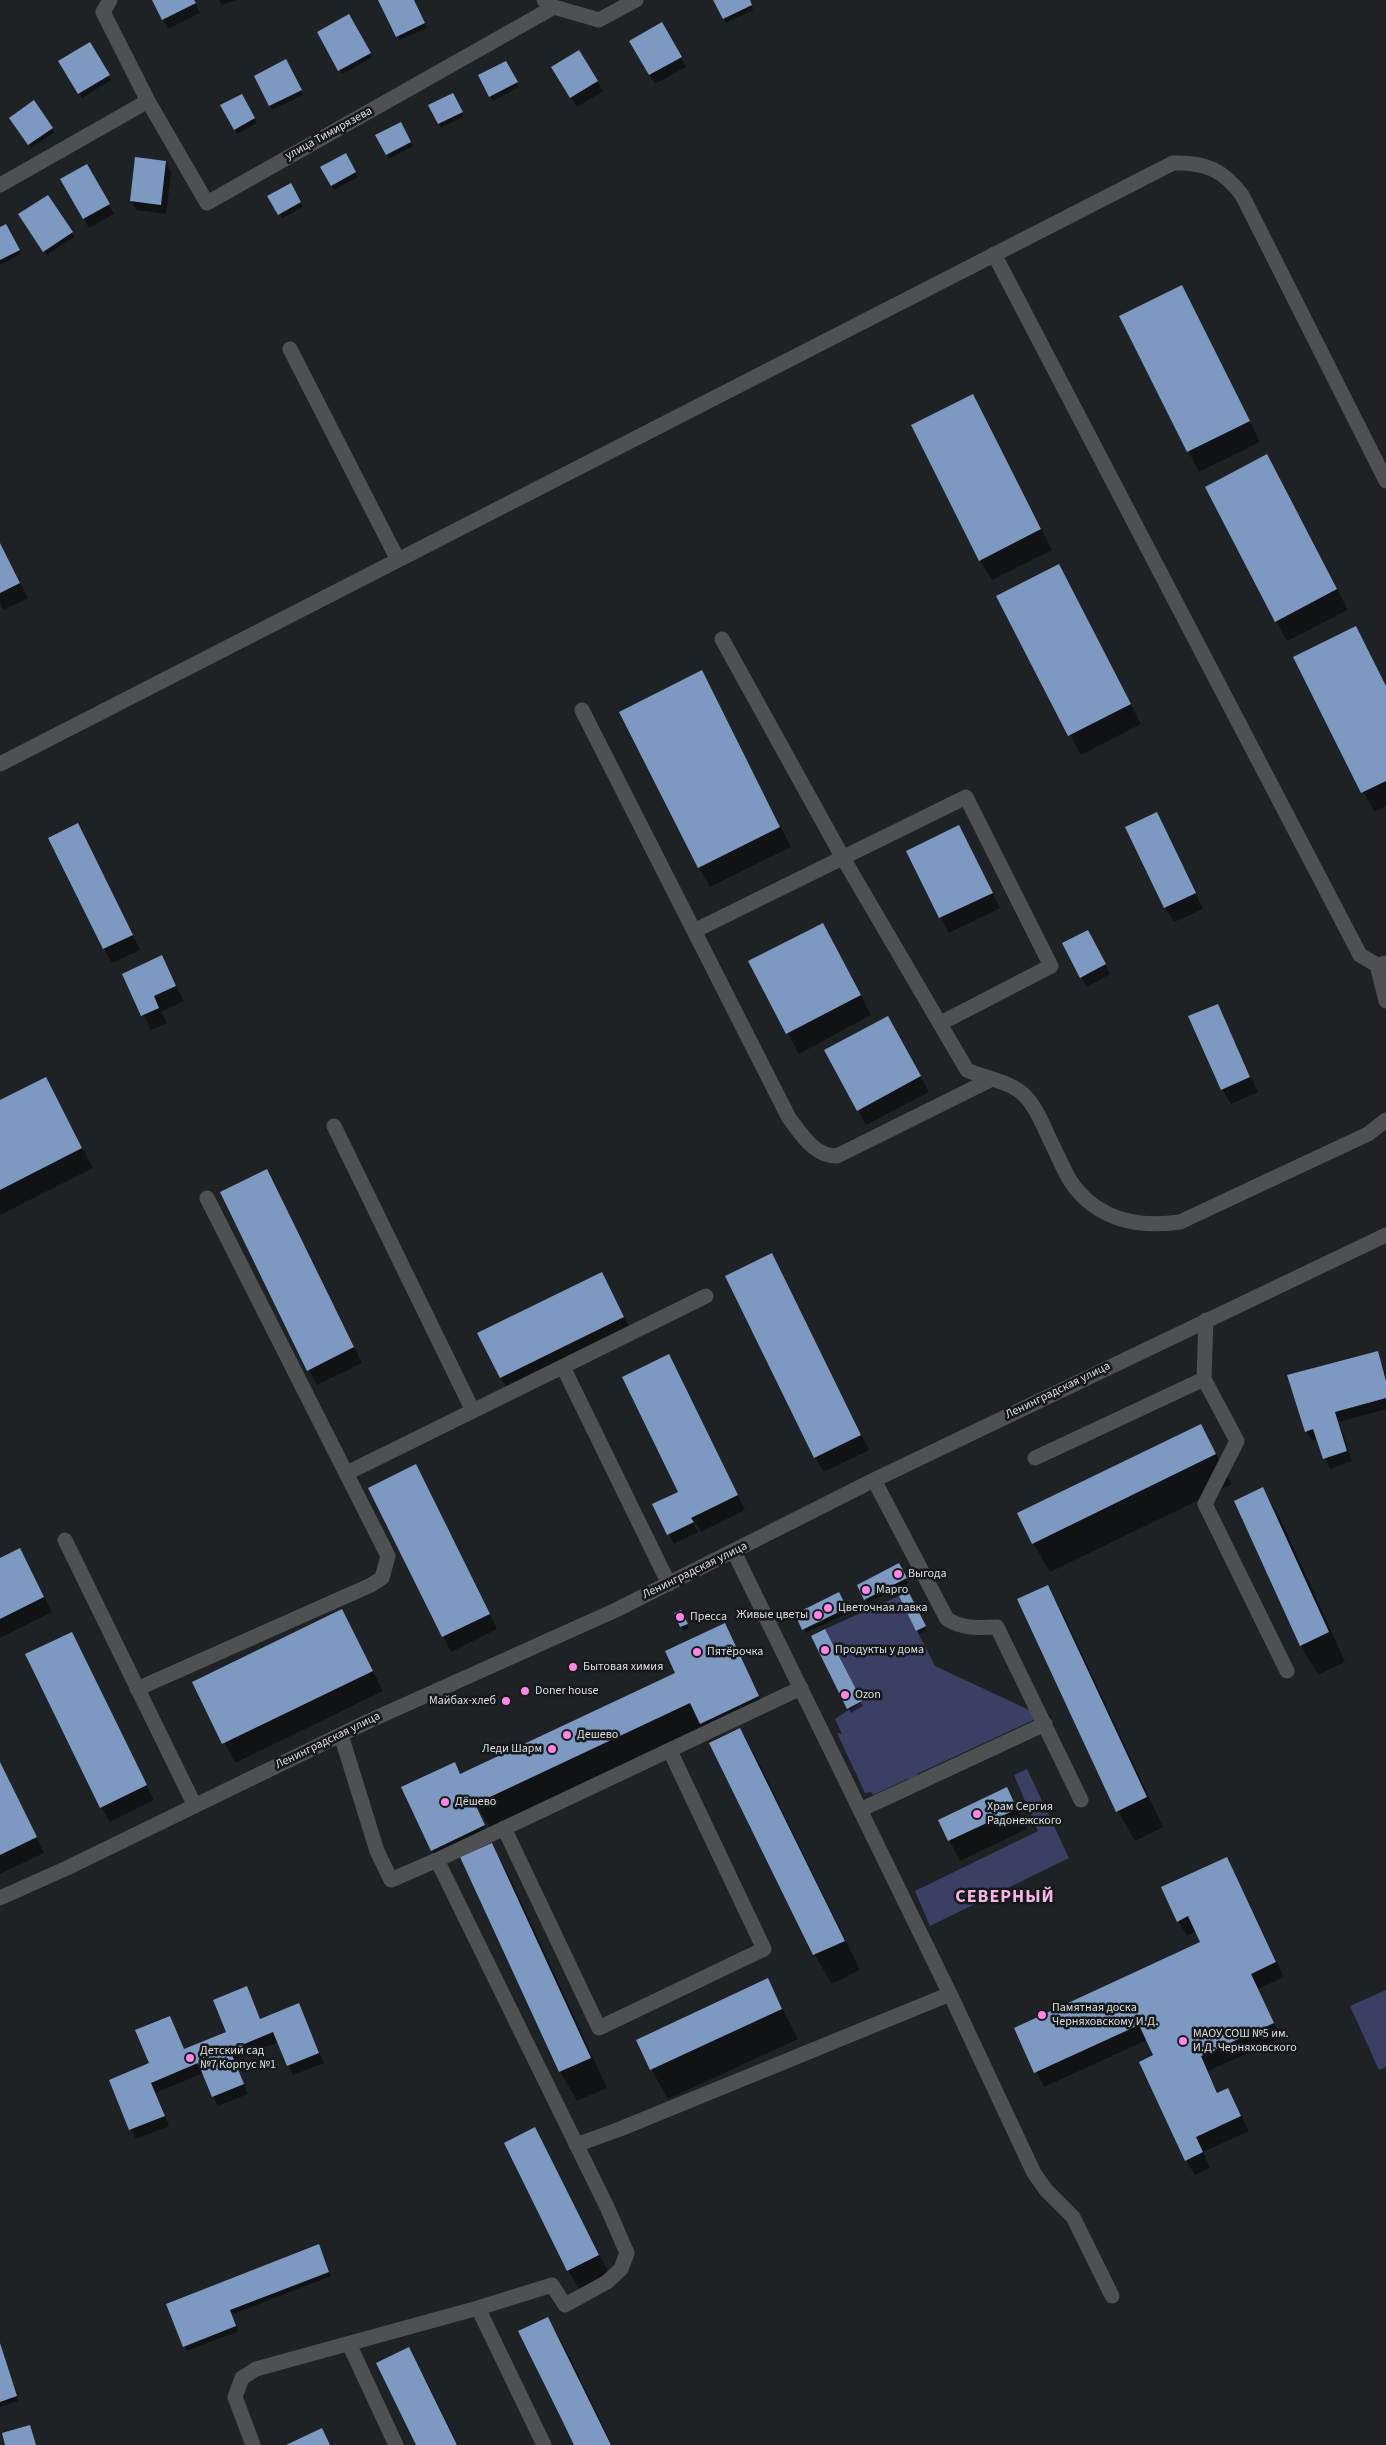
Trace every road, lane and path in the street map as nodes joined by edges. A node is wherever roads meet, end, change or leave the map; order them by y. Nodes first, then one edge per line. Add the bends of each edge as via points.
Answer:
1 (110, 0) edge
2 (636, 0) edge
3 (549, 4) edge
4 (148, 102) junction
5 (0, 184) edge
6 (994, 254) junction
7 (290, 349) dead end
8 (1386, 481) edge
9 (398, 560) junction
10 (722, 639) dead end
11 (582, 710) dead end
12 (0, 764) edge
13 (843, 858) junction
14 (694, 931) junction
15 (1381, 964) edge
16 (1386, 1002) edge
17 (941, 1023) junction
18 (990, 1080) junction
19 (1386, 1120) edge
20 (334, 1126) dead end
21 (207, 1198) dead end
22 (1386, 1235) edge
23 (706, 1296) dead end
24 (1206, 1320) junction
25 (563, 1367) junction
26 (1204, 1379) junction
27 (473, 1411) junction
28 (1035, 1458) dead end
29 (347, 1473) junction
30 (874, 1480) junction
31 (65, 1540) dead end
32 (734, 1552) junction
33 (669, 1584) junction
34 (1287, 1671) dead end
35 (801, 1688) junction
36 (137, 1689) junction
37 (1045, 1724) junction
38 (341, 1735) junction
39 (670, 1751) junction
40 (1081, 1800) dead end
41 (195, 1806) junction
42 (860, 1810) junction
43 (504, 1828) junction
44 (437, 1860) junction
45 (0, 1898) edge
46 (950, 1994) junction
47 (576, 2145) junction
48 (1112, 2296) dead end
49 (478, 2308) junction
50 (349, 2344) junction
51 (253, 2445) edge
52 (396, 2445) edge
53 (544, 2445) edge

1 - 4 street, улица Тимирязева via 102,12
2 - 3 street, улица Тимирязева via 599,20
3 - 4 street, улица Тимирязева via 207,203
4 - 5 street
6 - 8 street via 1173,162 1190,162 1215,169 1230,179 1242,195
6 - 9 street
6 - 15 street via 1360,955
7 - 9 street
9 - 12 street
10 - 13 street
11 - 14 street
13 - 14 street
13 - 17 street
13 - 17 street via 966,797 1051,966
14 - 18 street via 789,1118 811,1145 826,1156 837,1156
15 - 16 street
17 - 18 street via 967,1070
18 - 19 street via 1012,1086 1025,1096 1072,1182 1099,1209 1112,1216 1154,1226 1180,1222 1368,1134
20 - 27 street
21 - 29 street
22 - 24 street, Ленинградская улица
23 - 25 street
24 - 26 street
24 - 30 street, Ленинградская улица
25 - 27 street
25 - 33 street
26 - 28 street
26 - 34 street via 1237,1441 1205,1504
27 - 29 street
29 - 36 street via 388,1556 382,1578
30 - 32 street, Ленинградская улица
30 - 37 street via 947,1619 956,1625 974,1628 996,1627
31 - 36 street
32 - 33 street, Ленинградская улица
32 - 35 street
33 - 38 street, Ленинградская улица
35 - 39 street
35 - 42 street
36 - 41 street
37 - 40 street
37 - 42 street
38 - 41 street, Ленинградская улица
38 - 44 street via 377,1851 391,1880
39 - 43 street
39 - 43 street via 764,1949 598,2028
41 - 45 street, Ленинградская улица
42 - 46 street
43 - 44 street
44 - 47 street
46 - 47 street
46 - 48 street via 1034,2174 1073,2217
47 - 49 street via 627,2254 621,2269 607,2282 565,2305 552,2285
49 - 50 street
49 - 53 street
50 - 51 street via 256,2369 242,2378 235,2396
50 - 52 street

